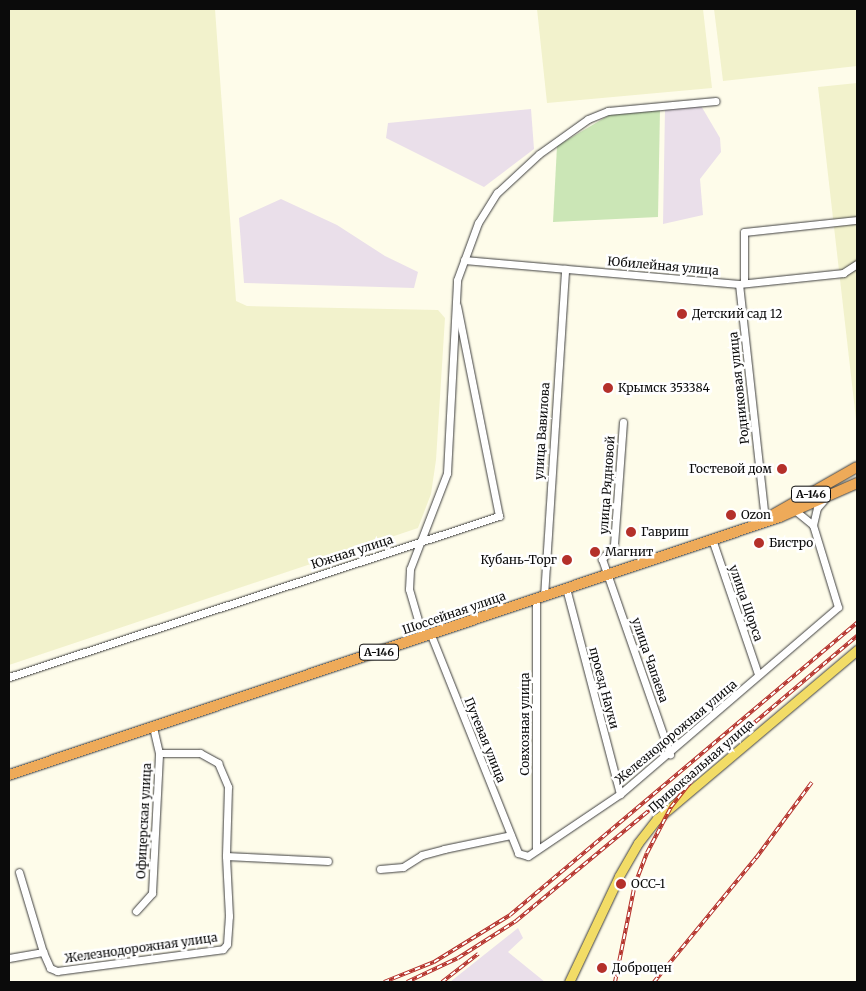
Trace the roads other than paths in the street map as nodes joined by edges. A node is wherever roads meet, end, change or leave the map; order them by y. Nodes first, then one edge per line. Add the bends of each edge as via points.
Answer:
1 (716, 101) dead end
2 (857, 220) edge
3 (464, 260) junction
4 (857, 264) edge
5 (565, 269) junction
6 (741, 284) junction
7 (457, 306) junction
8 (624, 422) dead end
9 (857, 467) edge
10 (857, 482) edge
11 (824, 500) junction
12 (796, 511) junction
13 (765, 520) junction
14 (813, 525) junction
15 (712, 539) junction
16 (420, 541) junction
17 (608, 574) junction
18 (566, 588) junction
19 (540, 597) junction
20 (427, 636) junction
21 (857, 650) edge
22 (758, 674) junction
23 (9, 678) edge
24 (152, 727) junction
25 (160, 753) junction
26 (670, 754) junction
27 (9, 775) edge
28 (620, 794) junction
29 (511, 836) junction
30 (536, 850) junction
31 (518, 853) joint
32 (226, 856) junction
33 (328, 861) dead end
34 (380, 869) dead end
35 (19, 872) dead end
36 (136, 911) dead end
37 (43, 952) junction
38 (9, 958) edge
39 (569, 982) edge

1 - 3 street via 608,111 588,119 539,154 497,193 478,223
2 - 6 street, Родниковая улица via 744,232
3 - 5 street, Юбилейная улица
3 - 7 street via 457,280
4 - 6 street, Юбилейная улица via 843,273
5 - 6 street, Юбилейная улица
5 - 19 street, улица Вавилова
6 - 13 street, Родниковая улица
7 - 16 street, Путевая улица via 447,473
7 - 16 street, Южная улица via 499,516
8 - 17 street, улица Рядновой via 614,546 602,559
9 - 13 highway, А-146
10 - 11 highway, А-146
11 - 12 highway, А-146
11 - 14 street
12 - 13 highway, А-146
12 - 14 street
13 - 15 highway, Шоссейная улица / А-146
14 - 22 street, Железнодорожная улица via 838,607
15 - 17 highway, Шоссейная улица / А-146
15 - 22 street, улица Щорса
16 - 20 street, Путевая улица via 410,569 409,589
16 - 23 street, Южная улица
17 - 18 highway, Шоссейная улица / А-146
17 - 26 street, улица Чапаева
18 - 19 highway, Шоссейная улица / А-146
18 - 28 street, проезд Науки
19 - 20 highway, Шоссейная улица / А-146
19 - 30 street, Совхозная улица
20 - 24 highway, Шоссейная улица / А-146
20 - 29 street, Путевая улица
21 - 39 main road, Привокзальная улица via 651,826 619,876
22 - 26 street, Железнодорожная улица
24 - 25 street, Офицерская улица
24 - 27 highway, Шоссейная улица / А-146
25 - 32 street via 200,753 218,763 228,787
25 - 36 street, Офицерская улица via 152,893
26 - 28 street, Железнодорожная улица
28 - 30 street, Железнодорожная улица
29 - 31 street, Путевая улица
29 - 34 street via 444,849 422,855 403,867
30 - 31 street, Железнодорожная улица via 528,856
32 - 33 street
32 - 37 street, Железнодорожная улица via 227,944 215,951 57,972 50,968
35 - 37 street
37 - 38 street

